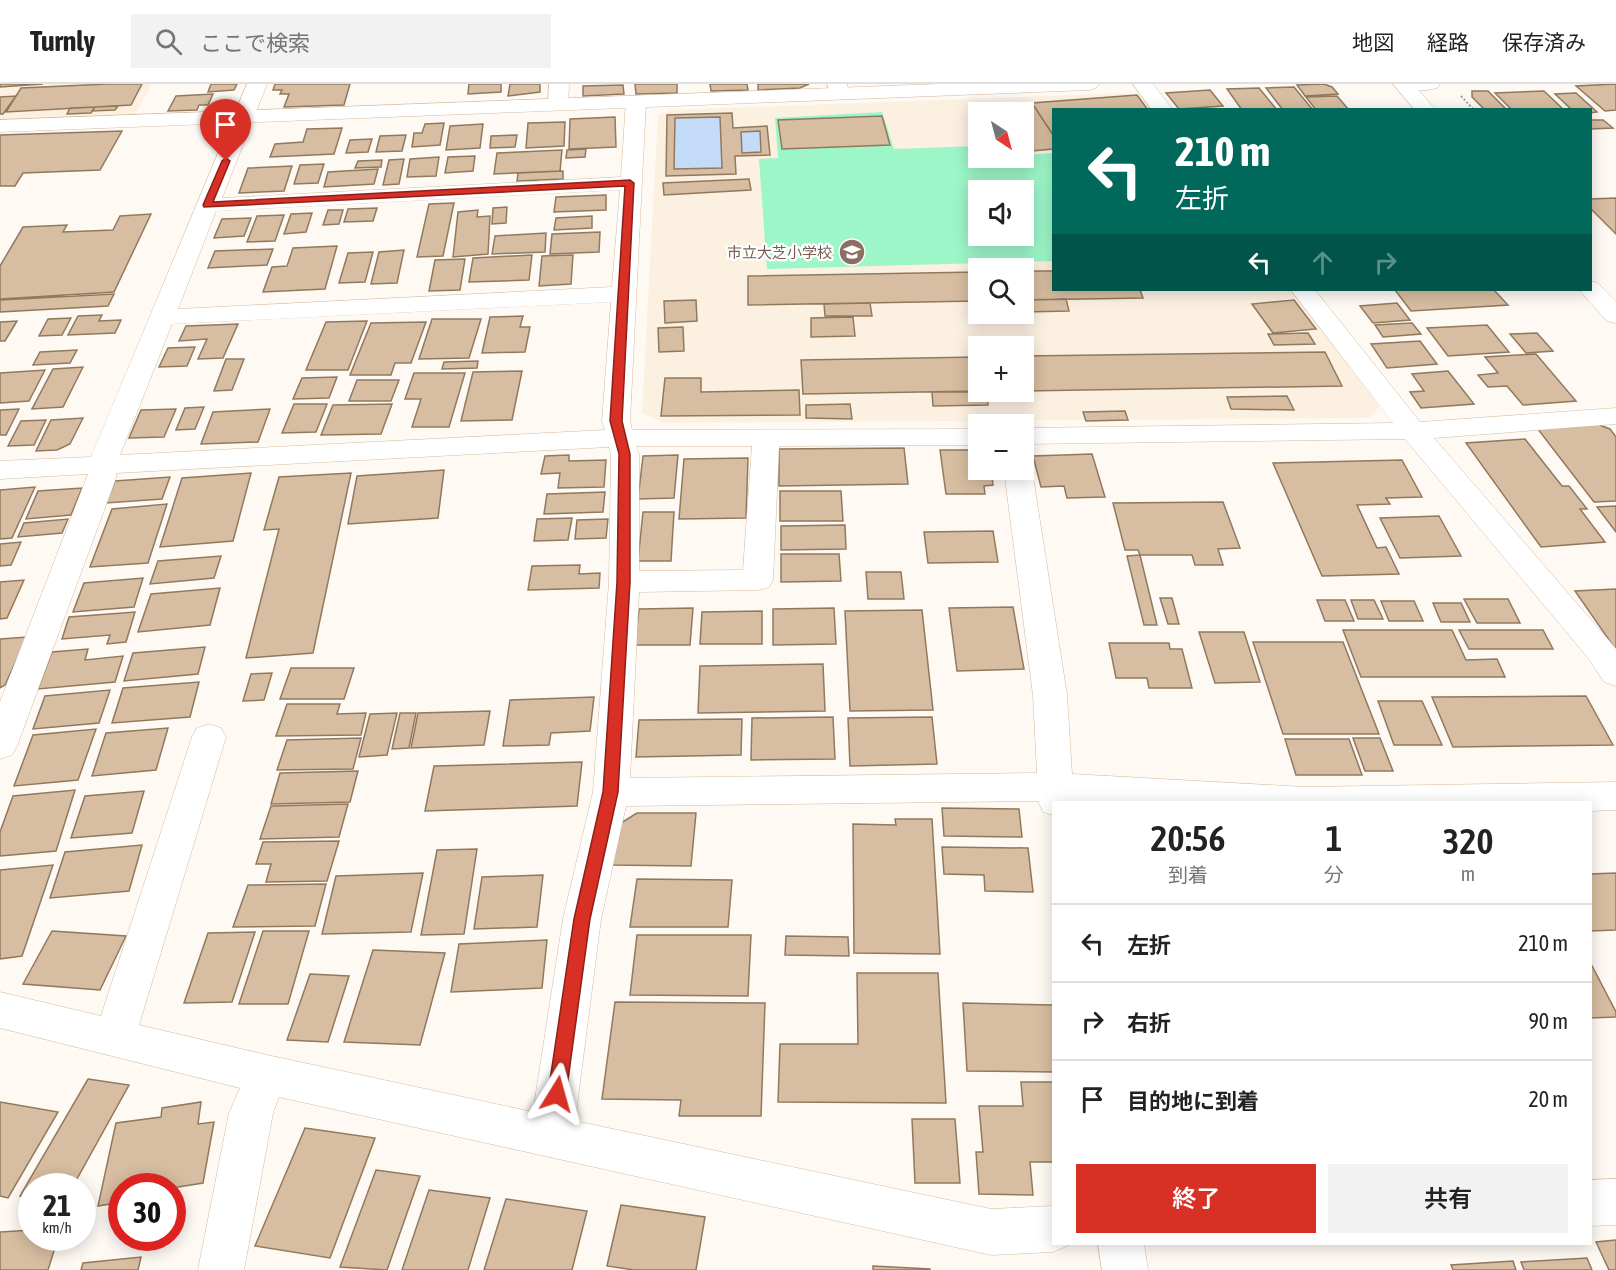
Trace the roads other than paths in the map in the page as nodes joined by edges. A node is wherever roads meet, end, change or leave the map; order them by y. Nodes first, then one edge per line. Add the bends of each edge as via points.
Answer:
1 (257, 84) edge
2 (559, 84) edge
3 (1089, 84) edge
4 (1143, 84) edge
5 (1430, 84) edge
6 (1403, 85) edge
7 (838, 89) edge
8 (636, 101) junction
9 (558, 105) junction
10 (1161, 108) edge
11 (1424, 108) edge
12 (244, 117) junction
13 (0, 126) edge
14 (630, 183) junction
15 (207, 205) junction
16 (1592, 290) edge
17 (1304, 291) edge
18 (623, 294) junction
19 (1616, 316) edge
20 (161, 317) junction
21 (1616, 416) edge
22 (1413, 431) junction
23 (1034, 436) edge
24 (968, 437) edge
25 (619, 438) junction
26 (766, 438) junction
27 (102, 464) junction
28 (0, 470) edge
29 (1019, 480) edge
30 (624, 582) junction
31 (1616, 674) edge
32 (6, 712) edge
33 (209, 736) dead end
34 (0, 746) edge
35 (610, 792) junction
36 (1055, 795) edge
37 (1616, 796) edge
38 (1270, 801) edge
39 (1358, 801) edge
40 (0, 1010) edge
41 (114, 1039) junction
42 (267, 1075) junction
43 (551, 1138) junction
44 (1616, 1202) edge
45 (1592, 1203) edge
46 (1052, 1229) edge
47 (1121, 1245) edge
48 (220, 1270) edge
49 (1125, 1270) edge

1 - 12 main road
2 - 9 main road
3 - 7 main road
4 - 10 main road
5 - 6 main road
6 - 11 main road
7 - 8 main road
8 - 9 main road
8 - 14 main road
9 - 12 main road
12 - 13 main road
12 - 15 main road
14 - 15 main road
14 - 18 main road
15 - 20 main road
16 - 19 main road
17 - 22 main road
18 - 20 main road
18 - 25 main road via 616,421
20 - 27 main road
21 - 22 main road
22 - 23 main road
22 - 31 main road
24 - 26 main road
25 - 26 main road
25 - 27 main road
25 - 30 main road via 625,454
26 - 30 main road via 758,580
27 - 28 main road
27 - 32 main road via 102,478
29 - 36 main road via 1050,695
30 - 35 main road
32 - 34 main road
33 - 41 main road
35 - 36 main road
35 - 43 main road via 582,919
36 - 38 main road
37 - 39 main road
40 - 41 main road
41 - 42 main road
42 - 43 main road
42 - 48 main road via 251,1113
43 - 46 main road via 991,1232
44 - 45 main road
47 - 49 main road

